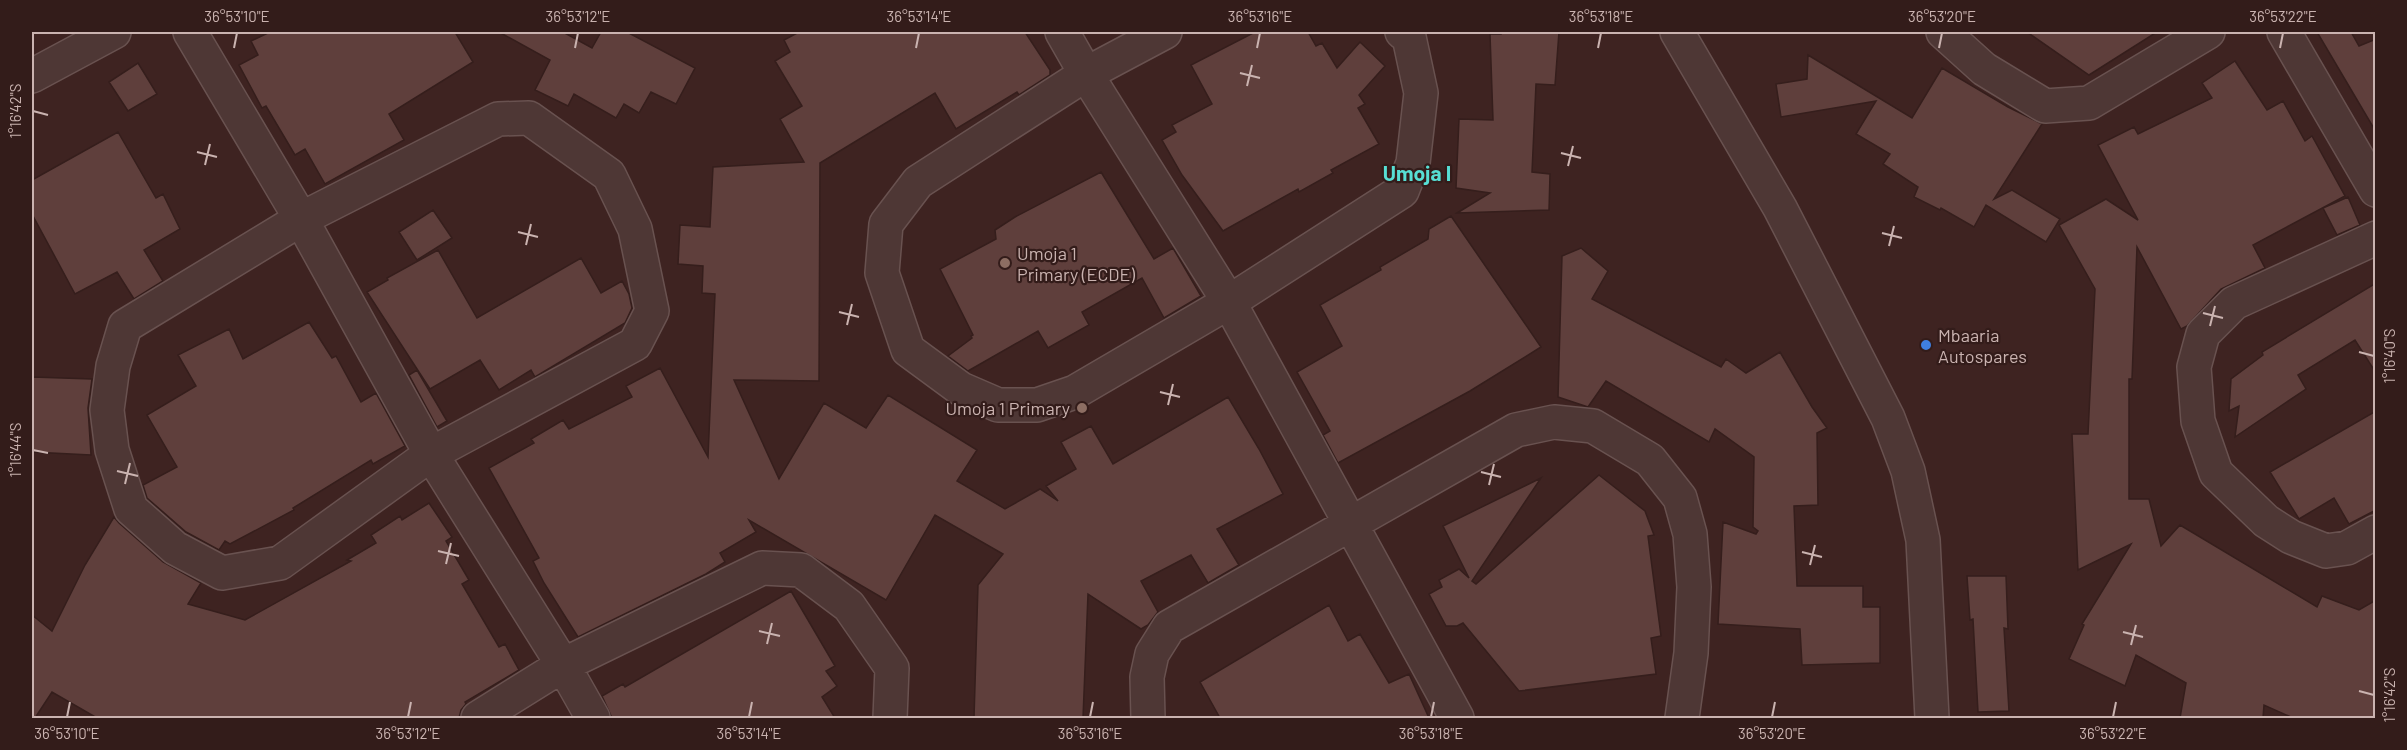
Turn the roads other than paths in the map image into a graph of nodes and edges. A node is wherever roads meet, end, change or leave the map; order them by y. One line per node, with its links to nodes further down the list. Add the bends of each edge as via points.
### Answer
1 (114, 32): 11 (street)
2 (190, 32): 13 (street)
3 (1062, 32): 10 (street)
4 (1165, 32): 10 (street)
5 (1402, 32): 15 (street, via 1409,37 1421,93 1413,163 1401,191)
6 (1677, 32): 26 (street, via 1780,208 1888,418 1904,460 1923,540)
7 (1943, 32): 8 (street, via 1984,69 2045,106 2089,103)
8 (2208, 32)
9 (2284, 32): 12 (street)
10 (1086, 74): 15 (street); 15 (street, via 918,182 886,224 882,273 908,350 961,389 998,405 1037,405 1075,392)
11 (32, 76)
12 (2376, 190)
13 (301, 219): 16 (street); 16 (street, via 125,327 112,366 107,410 112,450 132,509 175,548 222,573 280,563); 16 (street, via 498,119 529,118 609,175 635,229 652,311 635,344)
14 (2376, 238): 18 (street, via 2234,303 2203,334 2194,367 2198,422 2216,473 2266,521 2291,537 2326,551 2347,548)
15 (1229, 302): 17 (street)
16 (431, 453): 19 (street)
17 (1351, 522): 23 (street, via 1169,627 1152,654 1147,677); 24 (street); 25 (street, via 1516,430 1554,422 1593,426 1650,460 1680,498 1690,534 1694,586 1691,653)
18 (2376, 532)
19 (563, 665): 20 (street); 21 (street); 22 (street, via 762,568 801,570 849,606 892,668)
20 (478, 718)
21 (593, 718)
22 (890, 718)
23 (1148, 718)
24 (1457, 718)
25 (1682, 718)
26 (1932, 718)

